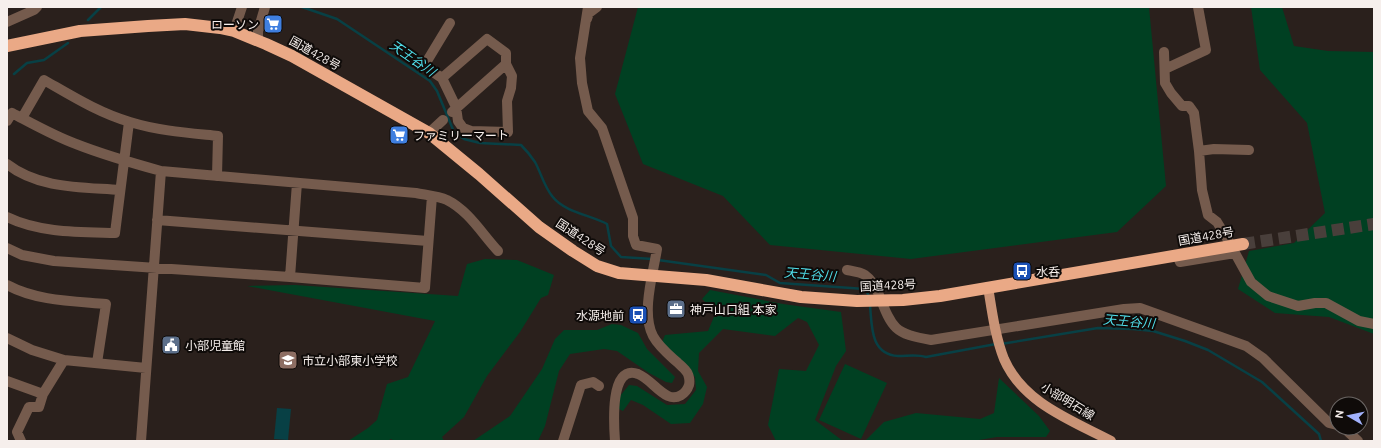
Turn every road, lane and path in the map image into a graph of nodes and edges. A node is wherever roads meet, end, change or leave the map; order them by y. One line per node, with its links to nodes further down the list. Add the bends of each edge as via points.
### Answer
1 (37, 7): 8 (street)
2 (242, 7): 10 (street)
3 (265, 7): 11 (street, via 258,31)
4 (588, 7): 7 (street)
5 (597, 7): 7 (street, via 589,13)
6 (1198, 7): 15 (street, via 1206,50)
7 (587, 19): 43 (street, via 580,58 588,111 602,128 634,218 633,236 636,245 657,249)
8 (7, 22)
9 (450, 23): 16 (street, via 424,66)
10 (234, 32): 11 (highway, 国道428号); 12 (highway, 国道428号, via 185,24 148,26 80,31)
11 (258, 41): 22 (highway, 国道428号, via 292,56)
12 (7, 46)
13 (1164, 52): 15 (street)
14 (506, 64): 16 (street, via 506,53 487,39); 17 (street); 17 (street, via 512,76 507,101 508,132 471,131 463,128)
15 (1165, 69): 24 (street, via 1166,82 1171,93 1182,106 1190,106 1194,113)
16 (442, 78): 17 (street)
17 (454, 110)
18 (22, 118): 20 (street, via 12,113); 21 (street, via 44,80 90,106); 25 (street, via 75,144)
19 (443, 120): 22 (street)
20 (7, 121)
21 (129, 122): 25 (street); 28 (street, via 161,130 218,136)
22 (429, 133): 43 (highway, 国道428号, via 539,227 597,266 619,273)
23 (1249, 150): 24 (street)
24 (1199, 151): 37 (street, via 1202,190 1208,215 1217,222)
25 (124, 161): 27 (street); 30 (street)
26 (7, 164): 30 (street, via 39,181)
27 (161, 171): 28 (street); 33 (street)
28 (217, 176): 29 (street)
29 (297, 183): 31 (street); 34 (street)
30 (120, 190): 32 (street, via 115,233 36,227)
31 (432, 196): 35 (street); 39 (street, via 447,200 460,209)
32 (7, 217)
33 (157, 220): 34 (street); 41 (street)
34 (293, 230): 35 (street); 44 (street)
35 (428, 241): 44 (street, via 425,288)
36 (1243, 244): 37 (highway, 国道428号)
37 (1231, 246): 40 (highway, 国道428号)
38 (7, 248): 41 (street, via 22,255 54,261)
39 (498, 251)
40 (1177, 255): 46 (highway, 国道428号); 47 (street, via 1180,262 1235,253 1251,282 1268,296 1298,306 1326,302 1358,321)
41 (154, 268): 44 (street); 51 (street)
42 (847, 270): 55 (street, via 864,275 875,284 888,320 899,331 912,337 930,340 1140,308 1246,346 1263,358)
43 (653, 272): 46 (highway, 国道428号, via 801,297 840,300 903,300); 59 (street, via 648,302 648,326 659,346 686,370 690,383 685,393 676,398 667,396 637,373 627,374 616,391)
44 (290, 277)
45 (7, 285): 50 (street, via 47,299 106,304)
46 (988, 287): 60 (main road, 小部明石線, via 998,339 1005,359 1024,389 1047,407)
47 (1374, 324)
48 (7, 338): 49 (street, via 32,350)
49 (64, 360): 50 (street); 54 (street)
50 (97, 363): 51 (street)
51 (146, 368): 57 (street)
52 (7, 381): 54 (street)
53 (599, 386): 58 (street, via 593,382 581,385)
54 (44, 394): 56 (street, via 39,407 29,407 17,432)
55 (1329, 423)
56 (21, 441)
57 (141, 441)
58 (563, 441)
59 (615, 441)
60 (1111, 441)

